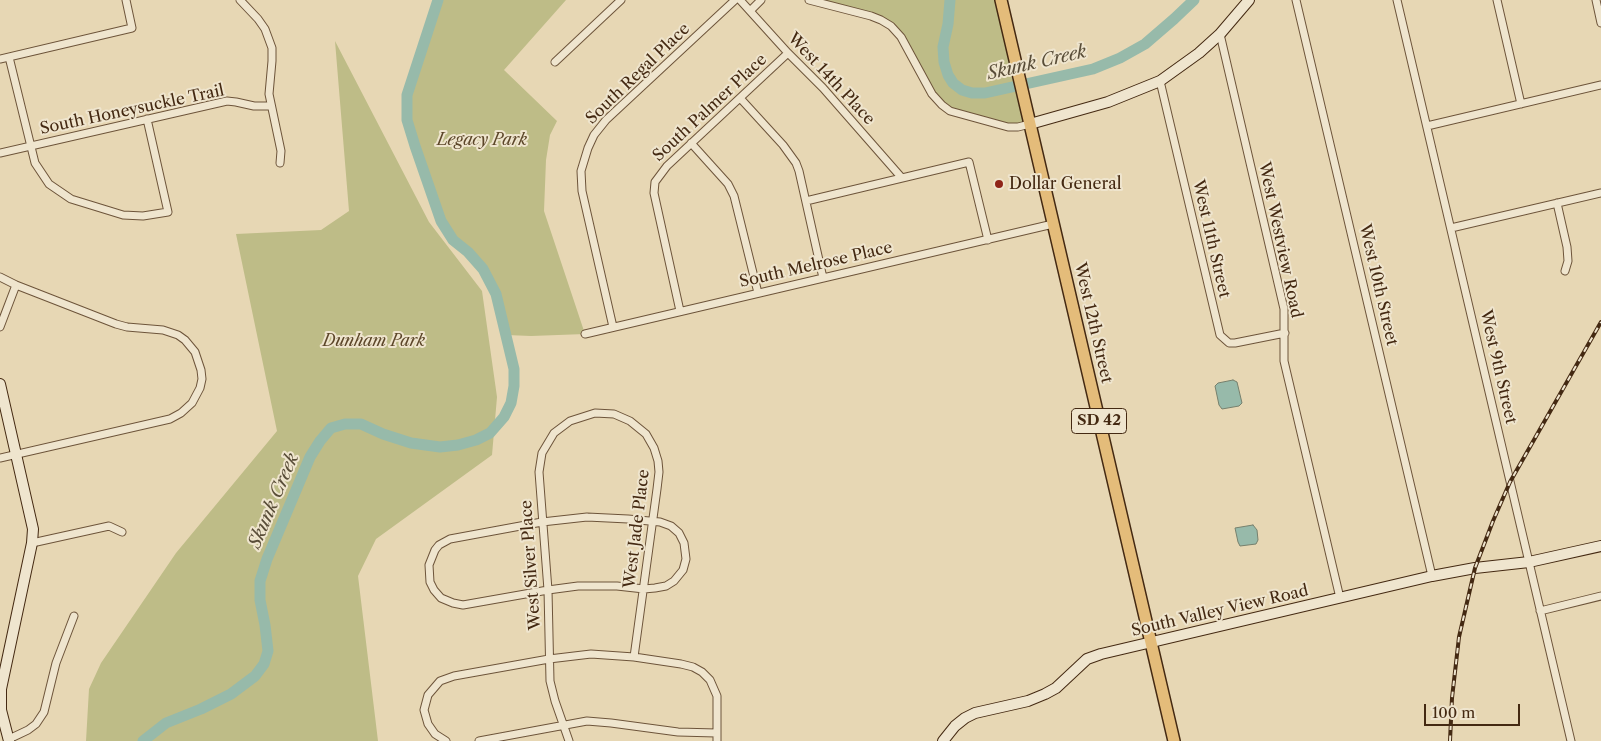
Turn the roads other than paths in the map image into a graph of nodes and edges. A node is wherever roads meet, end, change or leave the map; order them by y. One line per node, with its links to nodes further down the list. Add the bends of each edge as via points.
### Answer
1 (126, 0): 18 (street, via 132,28)
2 (240, 0): 25 (street, via 258,18 269,40 272,61)
3 (621, 0): 20 (street)
4 (735, 0): 47 (street, South Regal Place, via 606,120 588,148 581,171 582,191)
5 (740, 0): 14 (street, West 14th Place)
6 (761, 0): 14 (street)
7 (809, 0): 27 (street, via 871,16 891,26 901,37 932,94 950,111 1008,127)
8 (1001, 0): 27 (main road, West 12th Street / SD 42)
9 (1249, 0): 16 (street)
10 (1296, 0): 60 (street, West 10th Street)
11 (1397, 0): 28 (street, West 9th Street)
12 (1497, 0): 24 (street)
13 (1596, 0): 15 (street)
14 (750, 11): 17 (street, West 14th Place)
15 (1601, 24)
16 (1220, 34): 21 (street); 48 (street, West Westview Road, via 1284,309)
17 (788, 53): 23 (street, South Palmer Place); 33 (street, West 14th Place)
18 (9, 57): 19 (street); 30 (street)
19 (0, 59)
20 (555, 62)
21 (1160, 81): 27 (street, via 1108,102); 48 (street, West 11th Street, via 1220,335 1229,343 1235,343)
22 (1601, 85): 24 (street)
23 (740, 98): 29 (street, South Palmer Place); 35 (street, via 793,158)
24 (1521, 104): 28 (street)
25 (270, 106): 26 (street, South Honeysuckle Trail, via 227,102); 32 (street, via 281,151)
26 (147, 119): 30 (street, South Honeysuckle Trail); 30 (street, via 168,212 123,215 72,199 42,176)
27 (1030, 124): 37 (main road, West 12th Street / SD 42)
28 (1426, 126): 38 (street, West 9th Street)
29 (691, 144): 44 (street, via 728,184 734,196); 45 (street, South Palmer Place, via 667,166 653,186)
30 (30, 146): 31 (street, South Honeysuckle Trail)
31 (0, 153)
32 (280, 164)
33 (901, 177): 35 (street); 39 (street, via 969,162)
34 (1601, 193): 36 (street)
35 (806, 201): 42 (street)
36 (1557, 203): 38 (street); 40 (street, via 1567,247)
37 (1053, 224): 39 (street, South Melrose Place); 67 (main road, West 12th Street / SD 42)
38 (1451, 228): 59 (street, West 9th Street)
39 (988, 240): 42 (street, South Melrose Place)
40 (1565, 271)
41 (0, 276): 43 (street)
42 (823, 278): 44 (street, South Melrose Place)
43 (16, 285): 46 (street); 52 (street, via 116,324 163,330 178,336 195,352 202,379 192,403 170,419)
44 (758, 293): 45 (street, South Melrose Place)
45 (680, 311): 47 (street, South Melrose Place)
46 (0, 327)
47 (613, 327): 49 (street, South Melrose Place)
48 (1285, 333): 64 (street, West Westview Road, via 1284,361)
49 (585, 334)
50 (0, 384): 52 (street)
51 (595, 413): 54 (street, West Silver Place, via 566,424 554,433 542,452 539,472); 55 (street, West Jade Place, via 626,418 651,442 659,467)
52 (16, 455): 53 (street); 57 (street, via 31,521)
53 (0, 458)
54 (542, 522): 55 (street, via 600,517); 62 (street, West Silver Place); 62 (street, via 450,538 434,550 429,576 441,598 458,604)
55 (653, 522): 61 (street, West Jade Place); 61 (street, via 666,523 676,530 684,543 686,559 674,581 666,586)
56 (122, 532): 57 (street, via 109,526)
57 (32, 543): 72 (street, via 1,688 1,710)
58 (1601, 546): 59 (street, South Valley View Road)
59 (1529, 562): 60 (street, South Valley View Road); 65 (street, West 9th Street)
60 (1432, 576): 64 (street, South Valley View Road)
61 (644, 589): 62 (street, via 597,586); 68 (street, West Jade Place)
62 (548, 590): 69 (street, West Silver Place)
63 (1601, 596): 65 (street)
64 (1340, 598): 67 (street, South Valley View Road)
65 (1540, 611): 79 (street, West 9th Street)
66 (74, 616): 72 (street, via 56,663 44,712 36,724)
67 (1151, 643): 77 (street, South Valley View Road, via 1087,660 1046,694 981,711 955,726); 78 (main road, West 12th Street / SD 42)
68 (634, 657): 69 (street, via 592,654); 71 (street, via 681,664 707,676 716,690)
69 (549, 659): 70 (street, West Silver Place, via 552,691); 73 (street, via 448,677 435,685 428,695 425,714 435,734)
70 (563, 725): 71 (street, via 587,721 678,732); 74 (street); 75 (street, West Silver Place)
71 (716, 733): 76 (street)
72 (9, 740)
73 (446, 741)
74 (479, 741)
75 (569, 741)
76 (717, 741)
77 (943, 741)
78 (1174, 741)
79 (1571, 741)

